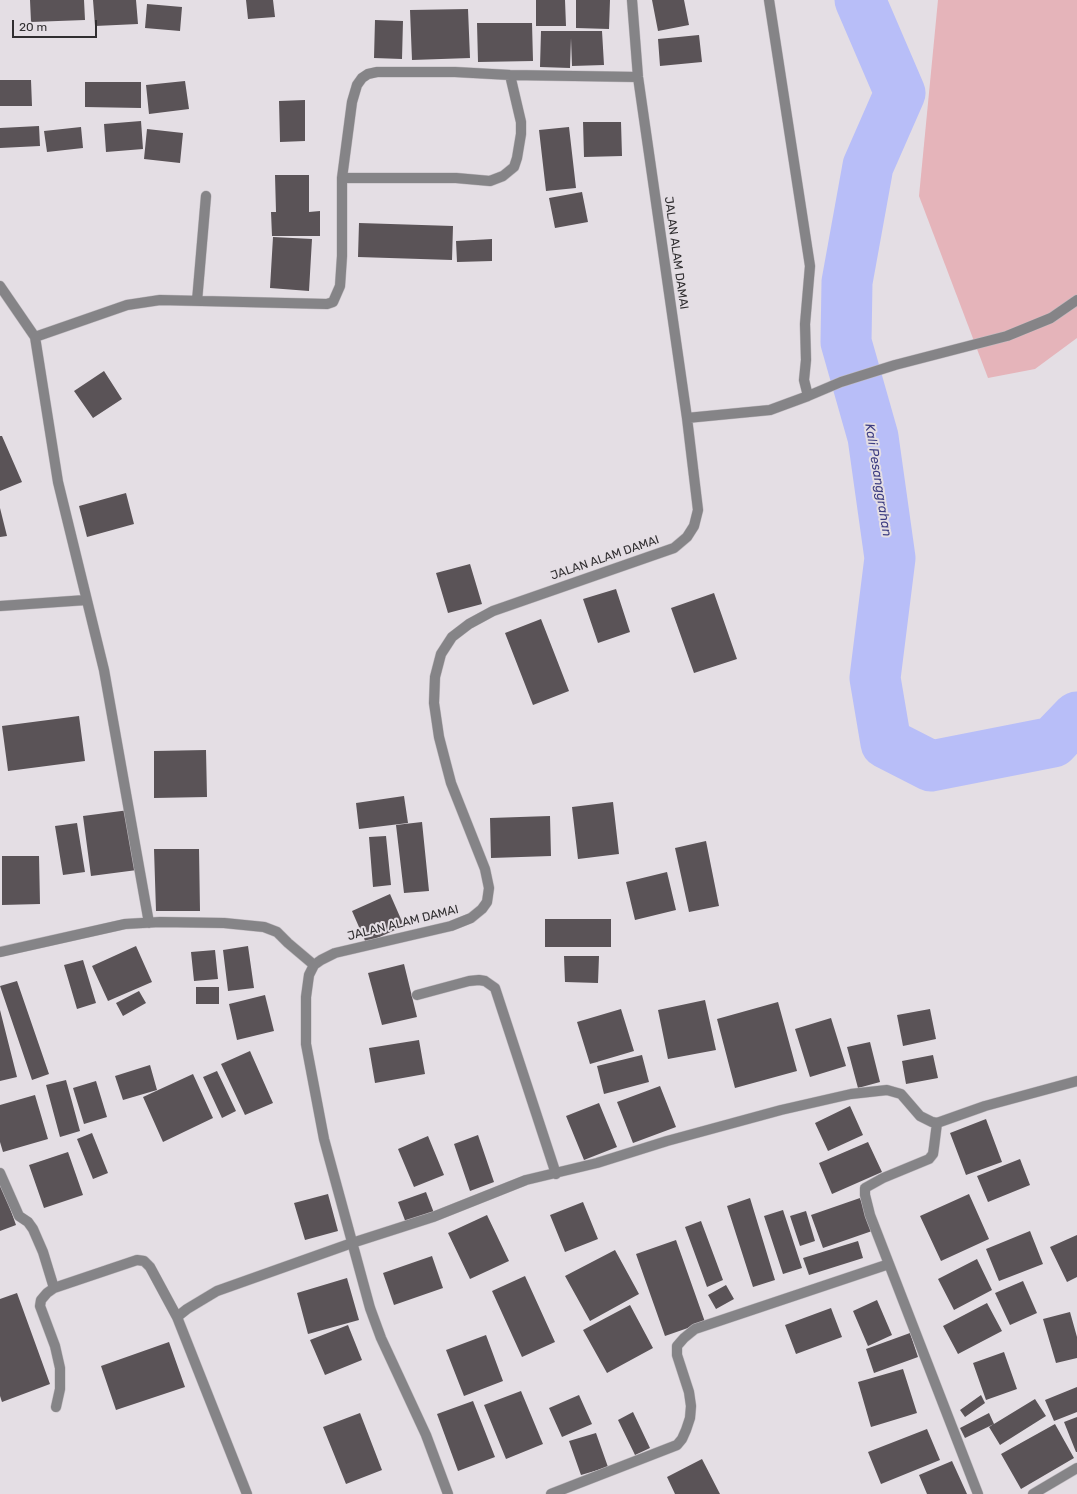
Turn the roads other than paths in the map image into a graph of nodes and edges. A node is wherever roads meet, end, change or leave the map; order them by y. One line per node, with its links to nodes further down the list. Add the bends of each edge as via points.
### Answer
1 (632, 0): 4 (street, JALAN ALAM DAMAI)
2 (769, 0): 11 (street, via 810,266 804,380)
3 (510, 75): 4 (street); 5 (street, via 377,72 365,76 357,85 352,102); 5 (street, via 521,134 514,167 503,176 490,181 456,178)
4 (638, 77): 12 (street, JALAN ALAM DAMAI)
5 (342, 178): 9 (street, via 340,286 333,302 327,304)
6 (206, 196): 9 (street)
7 (0, 286): 10 (street)
8 (1077, 300): 11 (street, via 1051,318 1007,336 841,382)
9 (197, 301): 10 (street, via 160,300 127,305)
10 (35, 337): 13 (street, via 58,482)
11 (808, 396): 12 (street, via 770,410)
12 (687, 418): 17 (street, JALAN ALAM DAMAI, via 698,510 694,526 687,537 674,548 493,611 468,624 452,637 441,654 435,677 434,703 439,737 451,783 485,869 489,888 487,902 482,910 471,918 451,926 335,953)
13 (86, 600): 14 (street); 15 (street, via 104,670)
14 (0, 606)
15 (149, 923): 16 (street, via 125,924); 17 (street, via 224,923 264,927 277,932 288,943)
16 (0, 952)
17 (317, 962): 23 (street, via 309,975 306,997 306,1044 324,1139)
18 (417, 995): 22 (street, via 479,980 495,988)
19 (1077, 1081): 20 (street)
20 (936, 1122): 22 (street, via 920,1116 901,1094 895,1091 851,1094 666,1141); 24 (street, via 933,1154 930,1159 865,1188 870,1216)
21 (0, 1173): 25 (street, via 19,1216 28,1222 33,1230)
22 (556, 1174): 23 (street, via 526,1180 433,1217)
23 (352, 1243): 26 (street, via 217,1291); 30 (street, via 381,1338 426,1435)
24 (889, 1264): 31 (street, via 695,1329 677,1346 677,1355 691,1406 686,1430 677,1445); 32 (street)
25 (54, 1288): 26 (street, via 137,1260 144,1261 150,1267); 27 (street, via 41,1300 40,1306 60,1368 60,1389)
26 (177, 1317): 29 (street)
27 (56, 1407)
28 (1077, 1468): 33 (street)
29 (247, 1494)
30 (448, 1494)
31 (550, 1494)
32 (978, 1494)
33 (1033, 1494)

